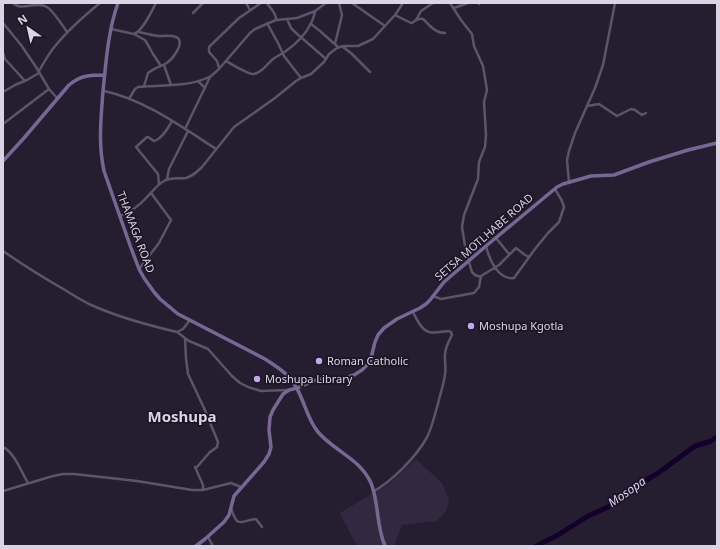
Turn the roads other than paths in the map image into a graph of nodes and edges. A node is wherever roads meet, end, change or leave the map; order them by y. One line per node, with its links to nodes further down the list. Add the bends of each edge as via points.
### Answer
1 (13, 3): 18 (street, via 16,6)
2 (28, 3): 18 (street)
3 (100, 3): 32 (street)
4 (118, 3): 31 (main road, THAMAGA ROAD)
5 (156, 3): 33 (street)
6 (203, 3): 22 (street)
7 (246, 3): 20 (street)
8 (260, 3): 20 (street)
9 (267, 3): 25 (street)
10 (326, 3): 21 (street)
11 (339, 3): 37 (street, via 342,15)
12 (352, 3): 30 (street)
13 (403, 3): 23 (street)
14 (450, 3): 19 (street)
15 (468, 3): 19 (street)
16 (615, 3): 61 (street, via 603,65)
17 (431, 4): 26 (street, via 421,11)
18 (24, 6): 32 (street, via 47,7)
19 (453, 8): 80 (street, via 472,34 474,46 483,66 486,90 485,147 478,162 478,179 462,222)
20 (250, 10): 45 (street, via 209,47 209,52 217,61)
21 (315, 11): 24 (street); 29 (street)
22 (194, 13)
23 (396, 15): 26 (street, via 411,23); 30 (street)
24 (286, 19): 25 (street); 36 (street)
25 (276, 20): 28 (street)
26 (416, 20): 34 (street, via 422,18 431,27)
27 (3, 23): 46 (street)
28 (267, 23): 41 (street); 43 (street, via 250,32)
29 (311, 24): 36 (street); 37 (street)
30 (385, 26): 38 (street, via 370,42 358,46)
31 (111, 29): 35 (street); 48 (main road, THAMAGA ROAD)
32 (67, 32): 46 (street)
33 (138, 32): 35 (street); 44 (street, via 175,37 179,40 179,48)
34 (445, 33)
35 (134, 34): 44 (street, via 144,40)
36 (300, 38): 41 (street); 42 (street)
37 (335, 44): 39 (street)
38 (343, 46): 39 (street); 47 (street)
39 (338, 47): 42 (street)
40 (3, 53): 51 (street, via 5,59)
41 (283, 54): 43 (street, via 253,74); 50 (street)
42 (326, 59): 50 (street, via 311,74)
43 (226, 61): 45 (street)
44 (163, 65): 53 (street); 54 (street, via 148,73)
45 (219, 69): 49 (street)
46 (39, 72): 51 (street); 56 (street)
47 (370, 72)
48 (105, 75): 57 (main road, THAMAGA ROAD); 59 (main road, via 78,78)
49 (210, 77): 52 (street); 55 (street)
50 (301, 78): 67 (street, via 234,127)
51 (25, 81): 58 (street)
52 (198, 81): 53 (street); 55 (street)
53 (171, 85): 54 (street)
54 (144, 86): 60 (street, via 136,88)
55 (205, 88): 65 (street)
56 (49, 89): 59 (street); 64 (street)
57 (104, 91): 60 (street); 74 (main road, THAMAGA ROAD, via 100,128 101,158)
58 (3, 92)
59 (57, 98): 68 (main road)
60 (129, 99): 63 (street)
61 (587, 106): 62 (street, via 599,104 617,116 631,108 642,115); 70 (street, via 569,150)
62 (646, 113)
63 (172, 121): 65 (street); 71 (street, via 157,141 147,137 136,147 158,174)
64 (3, 124)
65 (187, 130): 67 (street); 69 (street)
66 (717, 143): 70 (main road, SETSA MOTLHABE ROAD, via 648,162 614,175 591,176)
67 (216, 149): 69 (street, via 192,176)
68 (3, 161)
69 (167, 179): 71 (street)
70 (569, 182): 72 (main road, SETSA MOTLHABE ROAD)
71 (159, 185): 73 (street)
72 (555, 189): 75 (main road, SETSA MOTLHABE ROAD); 79 (street, via 564,207 559,222)
73 (151, 193): 74 (street, via 133,210); 82 (street, via 171,220 159,243)
74 (120, 216): 82 (main road, THAMAGA ROAD)
75 (495, 238): 76 (main road, SETSA MOTLHABE ROAD); 78 (street)
76 (486, 246): 80 (main road, SETSA MOTLHABE ROAD); 81 (street, via 491,262)
77 (3, 251): 87 (street, via 34,272 103,310)
78 (509, 254): 79 (street, via 517,248); 81 (street)
79 (529, 257): 81 (street, via 512,278 503,275)
80 (468, 261): 83 (street, via 474,274); 84 (main road, SETSA MOTLHABE ROAD, via 444,282)
81 (496, 267): 83 (street, via 483,274)
82 (139, 269): 86 (main road, THAMAGA ROAD, via 160,299)
83 (481, 278): 84 (street, via 479,287 471,294 442,299)
84 (433, 296): 85 (main road, SETSA MOTLHABE ROAD)
85 (413, 312): 89 (main road, SETSA MOTLHABE ROAD, via 384,328 375,342 370,362 362,370 347,378 316,380); 96 (street, via 426,331 451,332 445,354 445,376 435,415 424,443 400,471)
86 (190, 320): 87 (street); 89 (main road, THAMAGA ROAD, via 277,366)
87 (177, 332): 88 (street)
88 (185, 338): 90 (street, via 208,349 236,380 248,387 261,391); 94 (street, via 188,374 218,442 217,447 195,467)
89 (297, 388): 90 (main road, SETSA MOTLHABE ROAD); 96 (main road, THAMAGA ROAD, via 317,431 362,469)
90 (289, 390): 93 (main road, via 278,402 270,417 269,454)
91 (3, 447): 92 (street, via 19,466)
92 (28, 483): 94 (street, via 58,475 74,474); 95 (street)
93 (242, 487): 94 (street, via 231,483); 97 (main road, via 234,496)
94 (203, 490)
95 (3, 491)
96 (374, 491): 102 (main road, THAMAGA ROAD, via 380,533)
97 (231, 508): 98 (street, via 237,522 256,519); 99 (main road, via 224,522)
98 (262, 527)
99 (208, 537): 100 (main road); 101 (street)
100 (196, 546)
101 (214, 546)
102 (385, 546)

